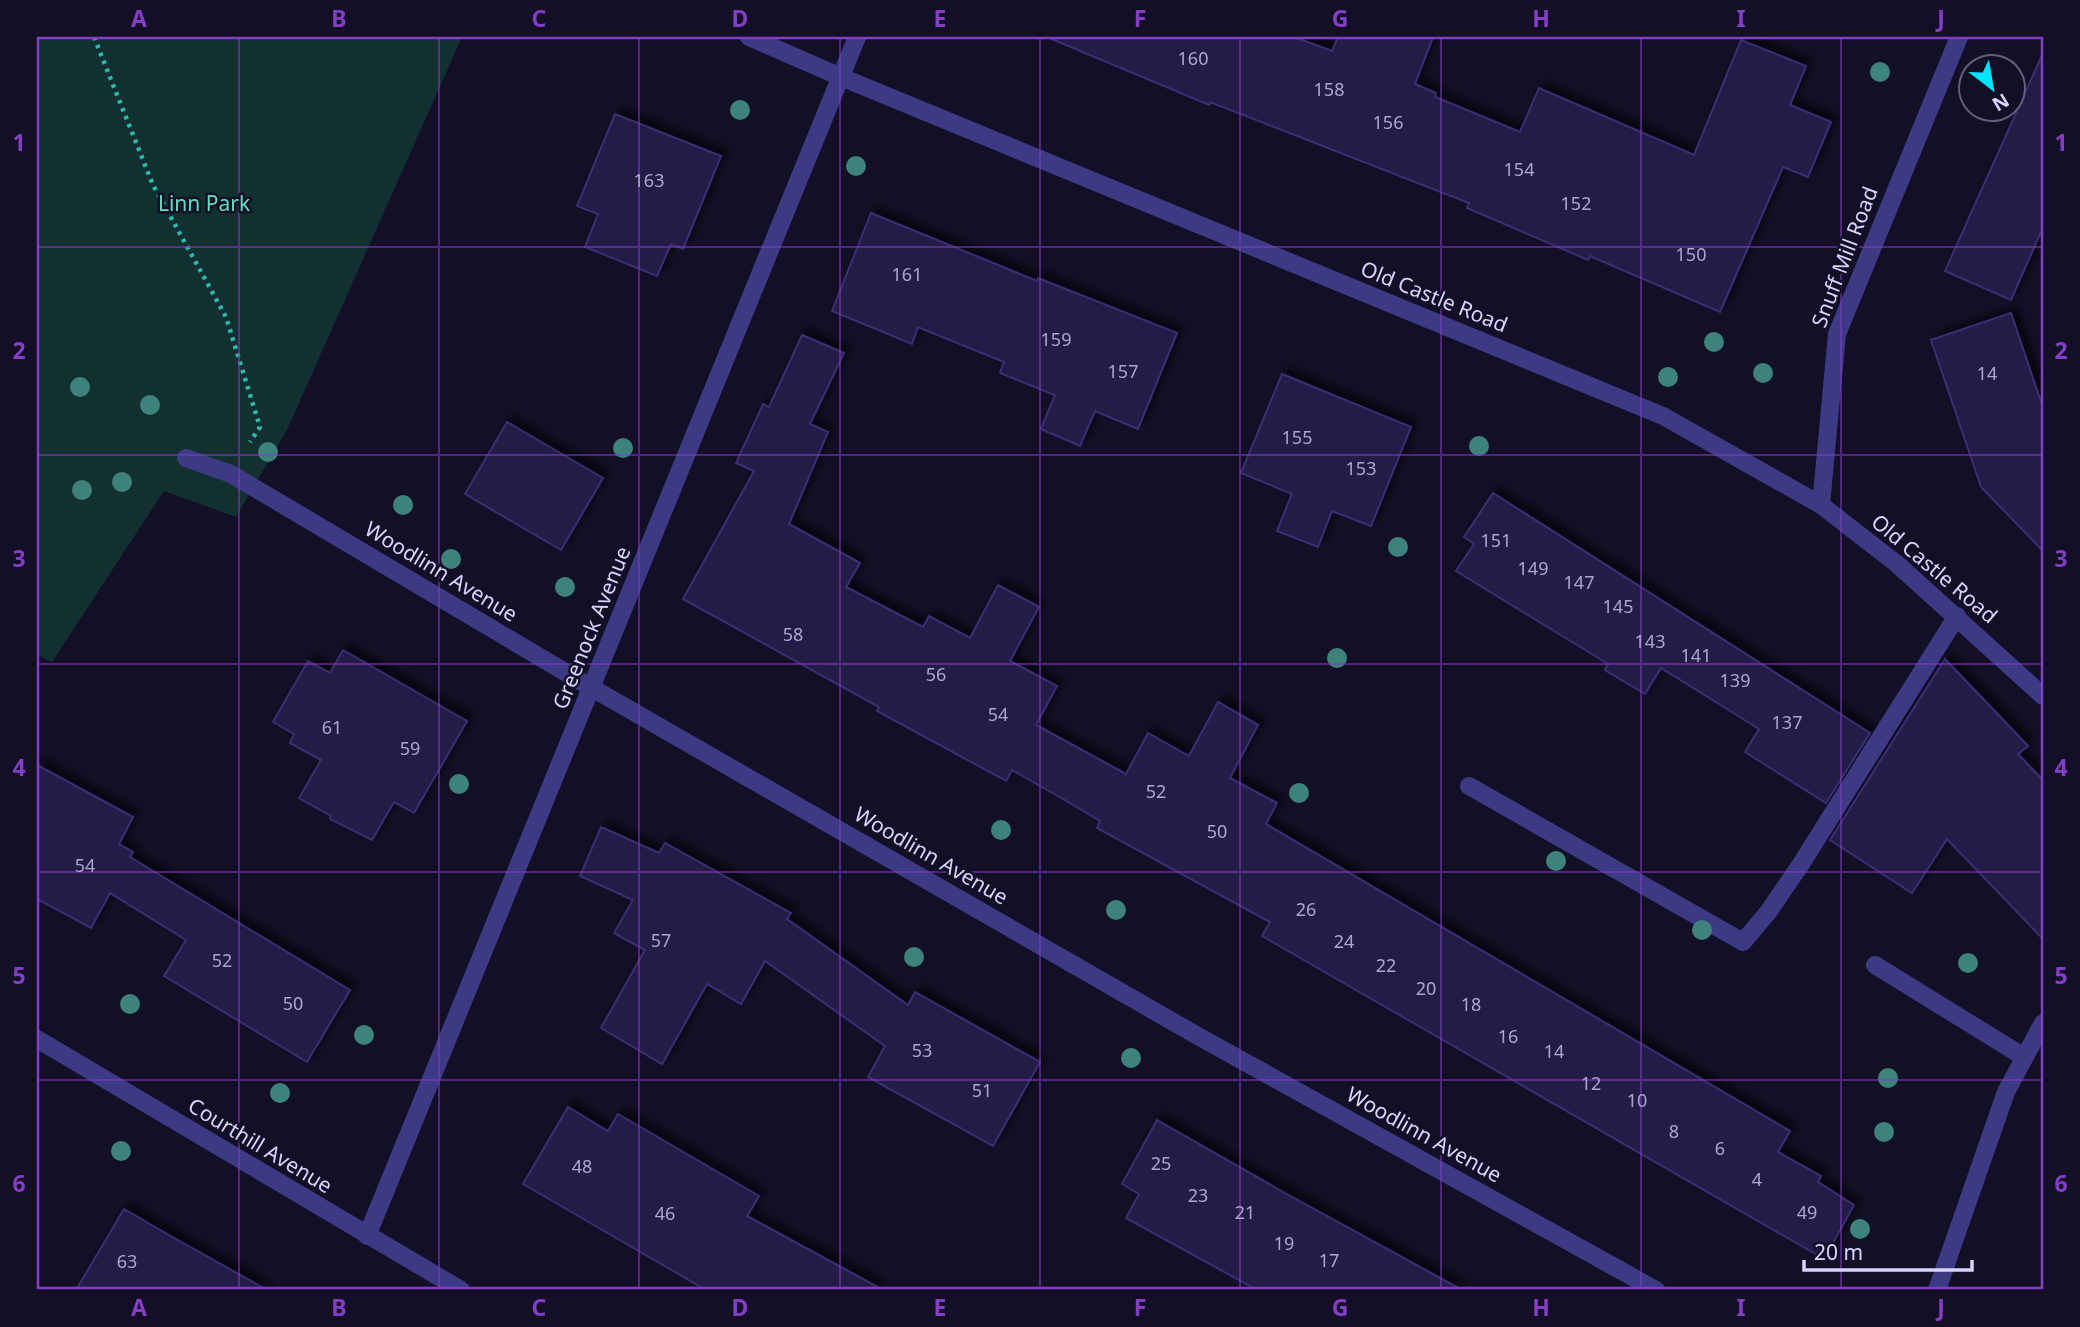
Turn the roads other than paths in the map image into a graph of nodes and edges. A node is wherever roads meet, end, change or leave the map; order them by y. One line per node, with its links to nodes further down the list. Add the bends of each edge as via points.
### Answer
1 (749, 37): 4 (street, Old Castle Road)
2 (857, 37): 4 (street, Greenock Avenue)
3 (1959, 37): 6 (street, Snuff Mill Road, via 1838,334)
4 (841, 77): 6 (street, Old Castle Road, via 1663,416); 8 (street, Greenock Avenue)
5 (186, 458): 8 (street, Woodlinn Avenue, via 231,474)
6 (1821, 505): 7 (street, Old Castle Road)
7 (1957, 617): 9 (street, Old Castle Road); 10 (street, via 1801,864 1744,942)
8 (592, 688): 15 (street, Greenock Avenue); 17 (street, Woodlinn Avenue, via 1196,1035)
9 (2043, 696)
10 (1469, 786)
11 (1875, 965): 14 (street)
12 (2043, 1023): 14 (street)
13 (37, 1039): 15 (street, Courthill Avenue)
14 (2024, 1057): 18 (street, via 1999,1109)
15 (367, 1236): 16 (street, Courthill Avenue)
16 (461, 1290)
17 (1657, 1290)
18 (1937, 1290)

